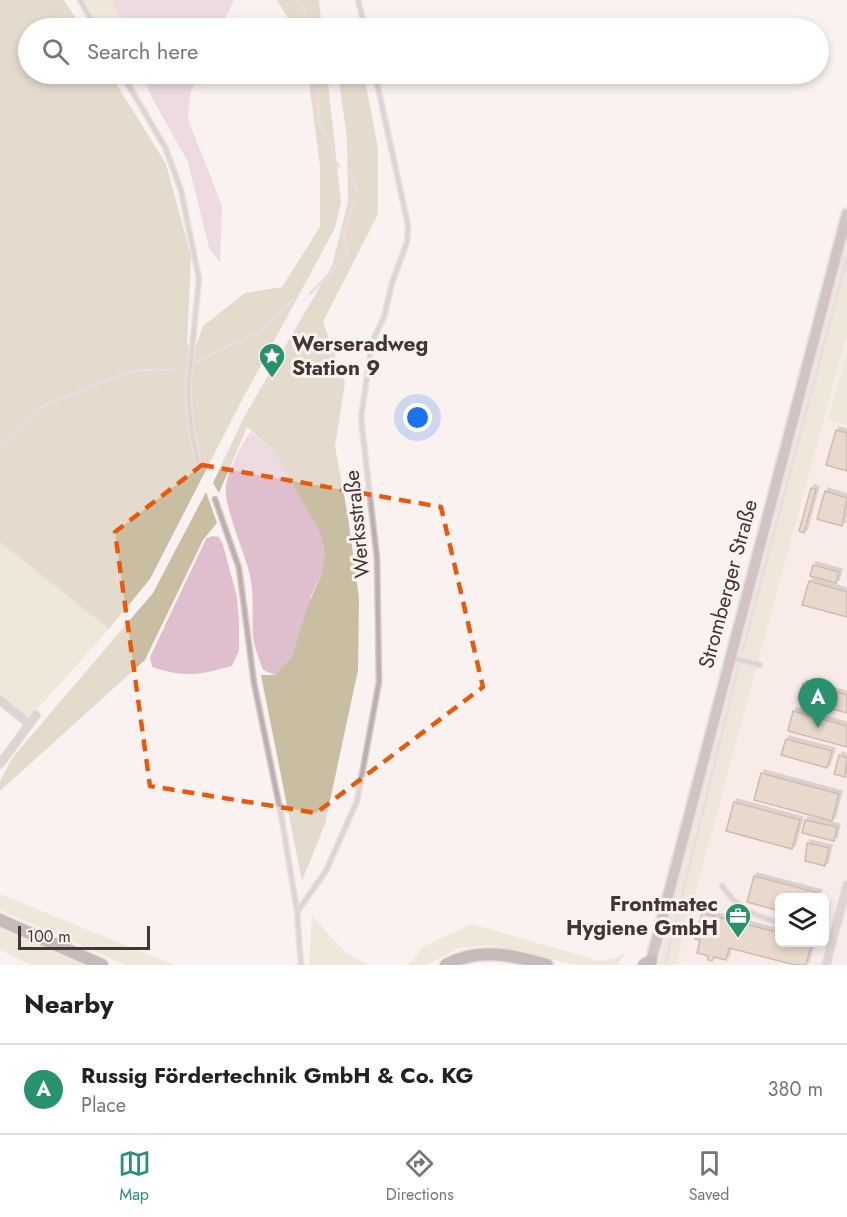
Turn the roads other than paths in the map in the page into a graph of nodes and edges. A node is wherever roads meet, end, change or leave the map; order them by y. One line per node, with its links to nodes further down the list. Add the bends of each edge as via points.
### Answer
1 (80, 0): 3 (lane)
2 (358, 0): 4 (lane)
3 (90, 18)
4 (362, 18)
5 (128, 84): 8 (lane, via 165,147 181,190 199,279 188,389)
6 (377, 84): 18 (lane, Werksstraße, via 408,225 407,242 372,342 361,418 378,558 379,682 357,801 326,871)
7 (847, 214): 10 (main road, Stromberger Straße)
8 (199, 468)
9 (215, 499): 18 (lane, via 238,568 254,682)
10 (729, 657): 11 (lane); 24 (main road, Stromberger Straße)
11 (760, 665)
12 (0, 700): 14 (street)
13 (36, 716): 14 (street)
14 (29, 724): 15 (street)
15 (0, 764)
16 (847, 885): 19 (street)
17 (722, 886): 21 (lane, via 733,902 749,914)
18 (297, 912): 26 (lane)
19 (844, 913): 23 (street)
20 (0, 920): 25 (main road)
21 (775, 921)
22 (829, 936): 23 (lane)
23 (833, 938): 29 (street)
24 (649, 964)
25 (102, 965)
26 (302, 965)
27 (446, 965): 28 (main road, via 466,956 487,953)
28 (547, 965)
29 (826, 965)

